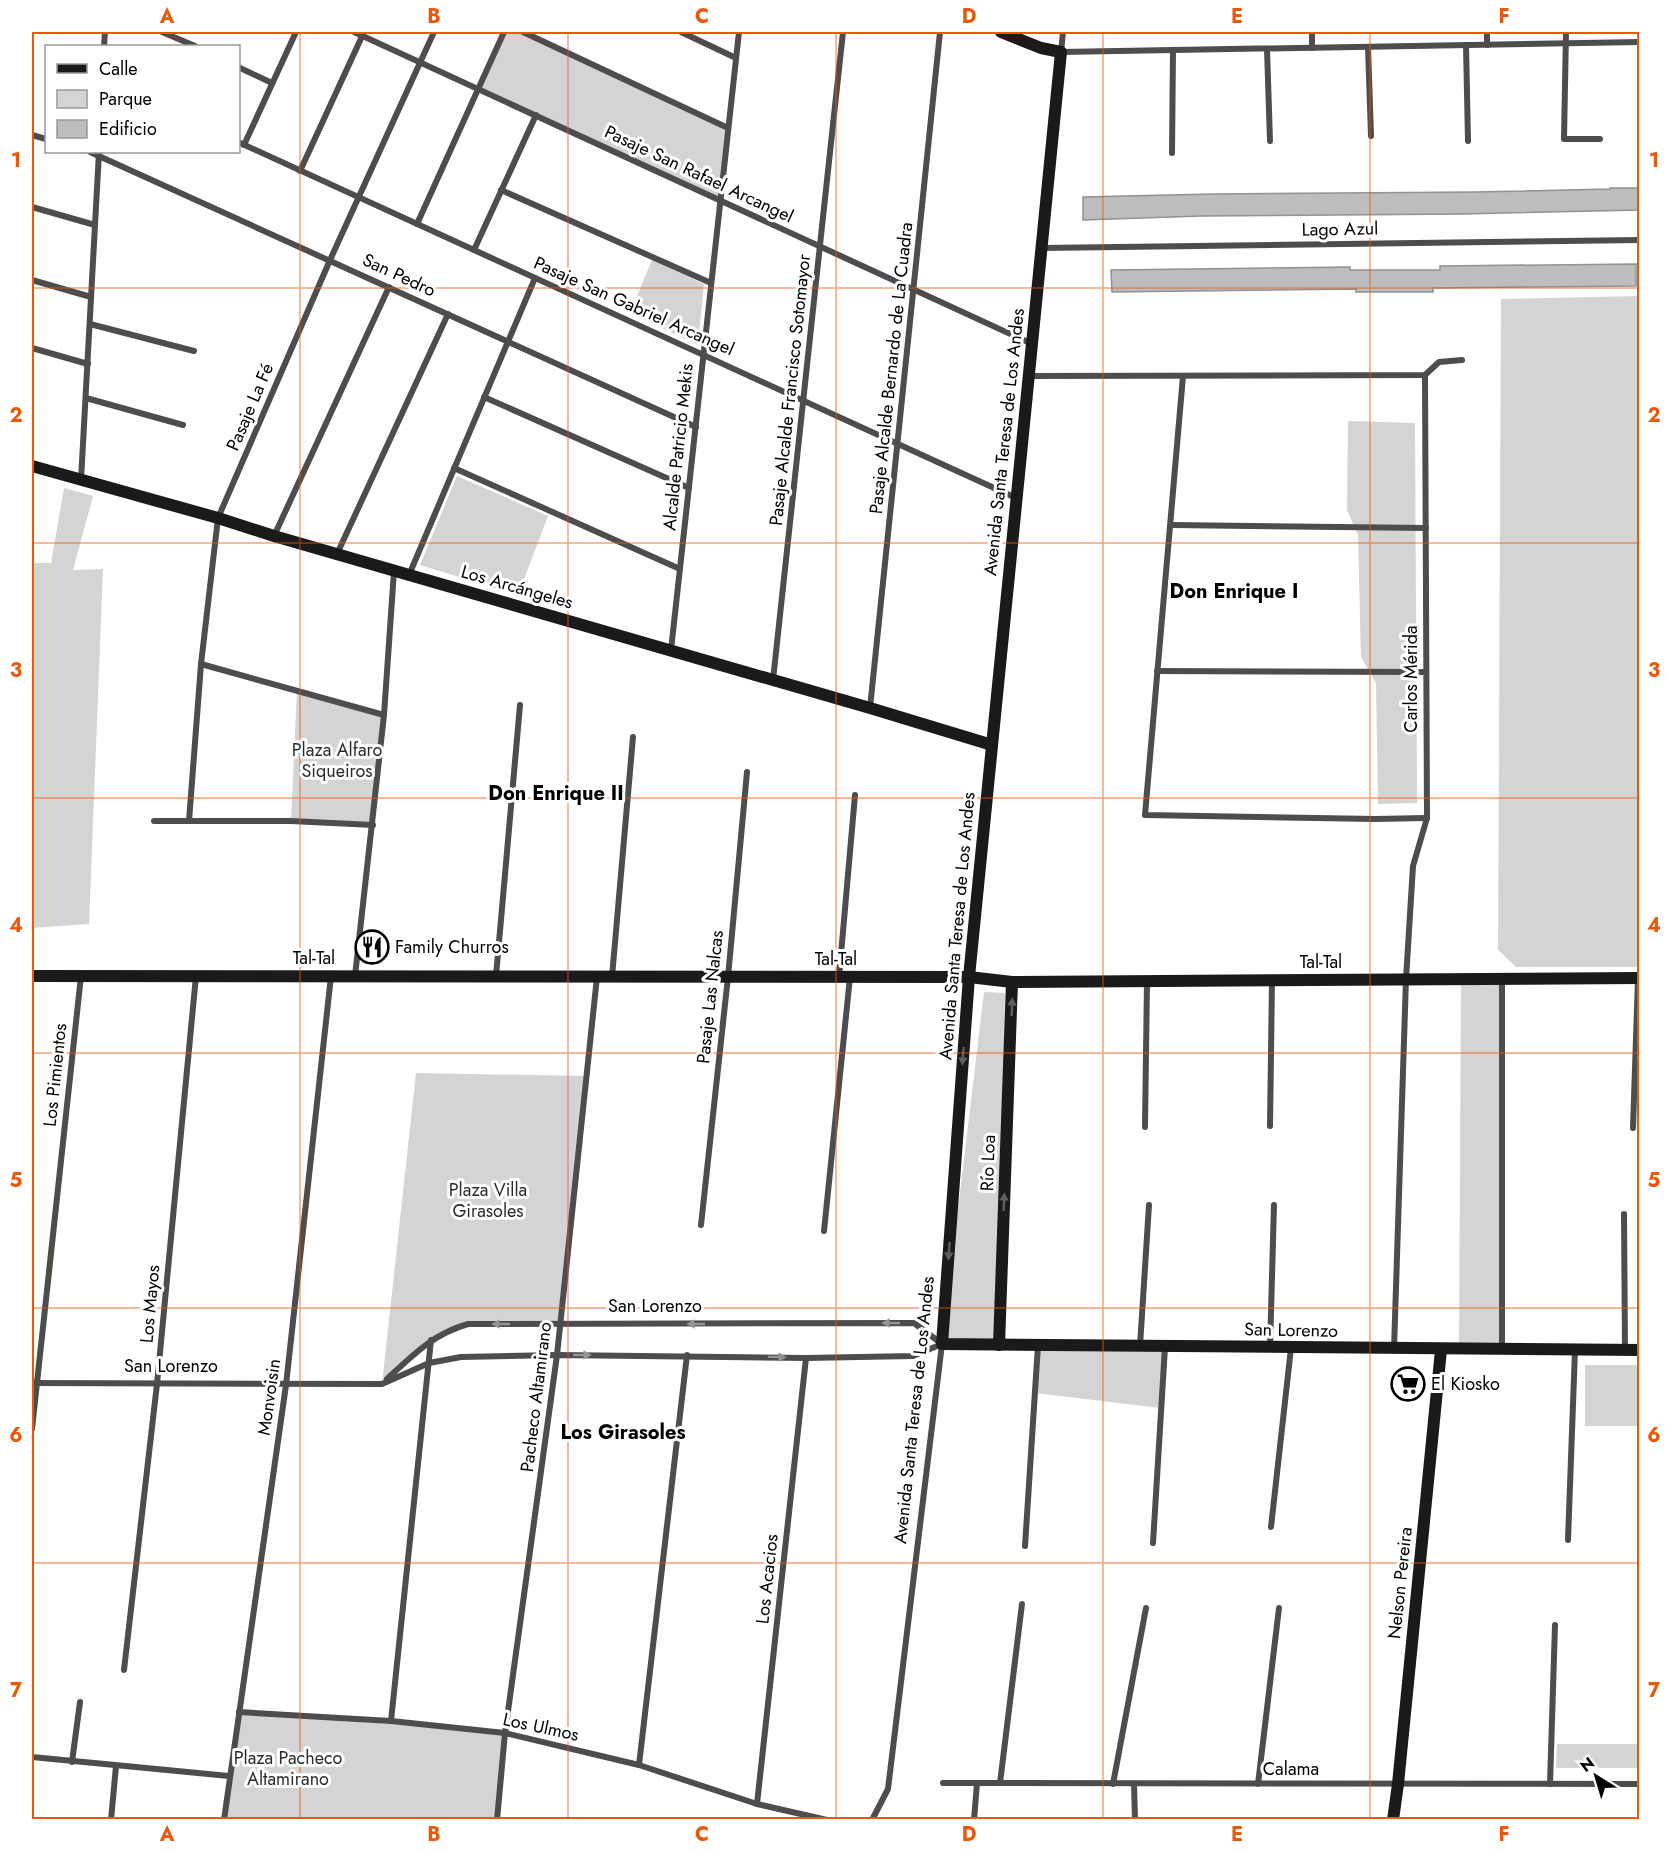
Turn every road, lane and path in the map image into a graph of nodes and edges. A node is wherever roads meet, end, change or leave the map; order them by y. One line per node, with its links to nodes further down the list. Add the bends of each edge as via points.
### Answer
1 (162, 32): 19 (street)
2 (296, 32): 30 (street)
3 (354, 32): 16 (street, Pasaje San Rafael Arcangel)
4 (434, 32): 28 (street, Pasaje La Fé)
5 (504, 32): 31 (street)
6 (523, 32): 33 (street)
7 (681, 32): 27 (street)
8 (739, 32): 27 (street, Alcalde Patricio Mekis)
9 (843, 32): 49 (street, Pasaje Alcalde Francisco Sotomayor)
10 (940, 32): 57 (street, Pasaje Alcalde Bernardo de La Cuadra)
11 (1001, 32): 26 (street)
12 (1063, 32): 26 (street, Avenida Santa Teresa de Los Andes)
13 (1312, 32): 23 (street)
14 (1487, 32): 21 (street)
15 (1566, 32): 18 (street)
16 (363, 33): 28 (street, Pasaje San Rafael Arcangel); 41 (street)
17 (1640, 42): 18 (street)
18 (1566, 44): 21 (street); 35 (street, via 1564,140)
19 (193, 45)
20 (1466, 45): 21 (street); 22 (street); 37 (street)
21 (1487, 45)
22 (1368, 47): 23 (street); 34 (street)
23 (1312, 48): 24 (street)
24 (1266, 49): 25 (street); 36 (street)
25 (1173, 50): 26 (street); 40 (street)
26 (1061, 52): 50 (street, Avenida Santa Teresa de Los Andes)
27 (736, 57): 33 (street, Alcalde Patricio Mekis)
28 (421, 62): 31 (street, Pasaje San Rafael Arcangel); 43 (street, Pasaje La Fé)
29 (240, 68): 30 (street)
30 (273, 82): 38 (street)
31 (478, 88): 32 (street, Pasaje San Rafael Arcangel); 46 (street)
32 (536, 116): 42 (street); 44 (street, Pasaje San Rafael Arcangel)
33 (728, 128): 44 (street, Alcalde Patricio Mekis)
34 (1371, 136)
35 (1600, 139)
36 (1270, 141)
37 (1468, 141)
38 (241, 144): 41 (street, Pasaje San Gabriel Arcangel)
39 (98, 153): 47 (street); 52 (street, San Pedro)
40 (1172, 153)
41 (300, 171): 43 (street, Pasaje San Gabriel Arcangel)
42 (501, 190): 51 (street); 55 (street)
43 (359, 197): 46 (street, Pasaje San Gabriel Arcangel); 52 (street, Pasaje La Fé)
44 (722, 201): 49 (street, Pasaje San Rafael Arcangel); 55 (street, Alcalde Patricio Mekis)
45 (32, 207): 47 (street)
46 (417, 224): 51 (street, Pasaje San Gabriel Arcangel)
47 (95, 225): 58 (street)
48 (1640, 240): 50 (street, Lago Azul)
49 (820, 246): 57 (street, Pasaje San Rafael Arcangel); 73 (street, Pasaje Alcalde Francisco Sotomayor)
50 (1042, 248): 62 (street, Avenida Santa Teresa de Los Andes)
51 (474, 250): 53 (street, Pasaje San Gabriel Arcangel)
52 (330, 260): 56 (street, San Pedro); 82 (street, Pasaje La Fé)
53 (535, 278): 61 (street); 65 (street, Pasaje San Gabriel Arcangel)
54 (32, 280): 58 (street)
55 (711, 283): 65 (street, Alcalde Patricio Mekis)
56 (389, 287): 59 (street, San Pedro); 85 (street)
57 (915, 290): 62 (street, Pasaje San Rafael Arcangel); 76 (street, Pasaje Alcalde Bernardo de La Cuadra)
58 (91, 297): 60 (street)
59 (448, 314): 61 (street, San Pedro); 86 (street)
60 (90, 324): 64 (street); 67 (street)
61 (508, 341): 72 (street); 75 (street, San Pedro)
62 (1032, 344): 69 (street, Avenida Santa Teresa de Los Andes)
63 (32, 348): 67 (street)
64 (194, 351)
65 (704, 354): 73 (street, Pasaje San Gabriel Arcangel); 75 (street, Alcalde Patricio Mekis)
66 (1462, 360): 68 (street, via 1439,362)
67 (88, 364): 71 (street)
68 (1425, 375): 70 (street); 84 (street, Carlos Mérida)
69 (1028, 376): 70 (street); 81 (street, Avenida Santa Teresa de Los Andes)
70 (1183, 376): 83 (street)
71 (86, 398): 74 (street); 79 (street)
72 (484, 398): 78 (street); 80 (street)
73 (803, 400): 76 (street, Pasaje San Gabriel Arcangel); 94 (street, Pasaje Alcalde Francisco Sotomayor)
74 (183, 425)
75 (696, 427): 80 (street, Alcalde Patricio Mekis)
76 (898, 443): 81 (street, Pasaje San Gabriel Arcangel); 96 (street, Pasaje Alcalde Bernardo de La Cuadra)
77 (32, 466): 79 (street, Los Arcángeles)
78 (454, 468): 87 (street); 89 (street)
79 (81, 480): 82 (street, Los Arcángeles)
80 (689, 488): 87 (street, Alcalde Patricio Mekis)
81 (1016, 499): 99 (street, Avenida Santa Teresa de Los Andes)
82 (218, 518): 85 (street, Los Arcángeles); 91 (street, Pasaje La Fé)
83 (1171, 525): 84 (street); 92 (street)
84 (1426, 528): 93 (street, Carlos Mérida)
85 (274, 536): 86 (street, Los Arcángeles)
86 (337, 554): 88 (street, Los Arcángeles)
87 (680, 568): 90 (street, Alcalde Patricio Mekis)
88 (394, 571): 89 (street, Los Arcángeles); 97 (street)
89 (409, 575): 90 (street, Los Arcángeles)
90 (671, 650): 94 (street, Los Arcángeles)
91 (201, 664): 97 (street); 104 (street, Pasaje La Fé)
92 (1158, 671): 93 (street); 102 (street, via 1145,815)
93 (1426, 672): 102 (street, Carlos Mérida)
94 (773, 680): 96 (street, Los Arcángeles)
95 (520, 705): 111 (street)
96 (870, 708): 99 (street, Los Arcángeles)
97 (384, 715): 105 (street)
98 (633, 737): 112 (street)
99 (992, 745): 116 (street, Avenida Santa Teresa de Los Andes)
100 (747, 772): 114 (street, Pasaje Las Nalcas)
101 (855, 795): 115 (street)
102 (1427, 818): 118 (street, Carlos Mérida, via 1413,866)
103 (154, 821): 104 (street)
104 (189, 821): 105 (street)
105 (373, 825): 110 (street)
106 (32, 976): 107 (street, Tal-Tal)
107 (81, 976): 108 (street, Tal-Tal); 150 (street, Los Pimientos)
108 (196, 976): 109 (street, Tal-Tal); 151 (street, Los Mayos)
109 (331, 976): 110 (street, Tal-Tal); 153 (street, Monvoisin)
110 (356, 976): 111 (street, Tal-Tal)
111 (496, 976): 113 (street, Tal-Tal)
112 (612, 976): 113 (street, Tal-Tal); 114 (street, Tal-Tal)
113 (597, 977): 131 (street, Pacheco Altamirano)
114 (728, 977): 115 (street, Tal-Tal); 129 (street, Pasaje Las Nalcas)
115 (845, 977): 116 (street, Tal-Tal); 130 (street)
116 (969, 977): 122 (street, Tal-Tal); 133 (street, Avenida Santa Teresa de Los Andes, one-way to 133)
117 (1639, 978): 121 (street, Tal-Tal); 125 (street)
118 (1406, 979): 120 (street, Tal-Tal); 121 (street, Tal-Tal); 140 (street, Carlos Mérida)
119 (1147, 980): 120 (street, Tal-Tal); 122 (street, Tal-Tal); 124 (street)
120 (1272, 980): 123 (street)
121 (1502, 980): 142 (street)
122 (1012, 982): 134 (street, Río Loa, one-way to 122)
123 (1270, 1126)
124 (1145, 1127)
125 (1633, 1128)
126 (1149, 1205): 136 (street)
127 (1274, 1205): 138 (street)
128 (1624, 1214): 144 (street)
129 (701, 1225)
130 (824, 1231)
131 (561, 1324): 132 (street, San Lorenzo, one-way to 132, via 468,1324); 133 (street, San Lorenzo, one-way to 131, via 914,1323); 146 (street, Pacheco Altamirano)
132 (431, 1339): 149 (street); 152 (street, San Lorenzo)
133 (942, 1344): 134 (street, San Lorenzo); 148 (street, San Lorenzo, via 914,1356); 187 (street, Avenida Santa Teresa de Los Andes, via 888,1789)
134 (999, 1344): 135 (street, San Lorenzo)
135 (1038, 1345): 136 (street, San Lorenzo); 158 (street)
136 (1140, 1346): 137 (street, San Lorenzo)
137 (1165, 1347): 138 (street, San Lorenzo); 157 (street)
138 (1270, 1348): 139 (street, San Lorenzo)
139 (1291, 1348): 140 (street, San Lorenzo); 155 (street)
140 (1394, 1350): 141 (street, San Lorenzo)
141 (1441, 1350): 142 (street, San Lorenzo); 179 (street, Nelson Pereira)
142 (1502, 1350): 143 (street, San Lorenzo)
143 (1575, 1350): 144 (street, San Lorenzo); 156 (street)
144 (1625, 1350): 145 (street, San Lorenzo)
145 (1640, 1350)
146 (557, 1355): 147 (street, San Lorenzo, one-way to 147); 149 (street, San Lorenzo, via 461,1357); 167 (street, Pacheco Altamirano)
147 (687, 1355): 148 (street, San Lorenzo, one-way to 148); 170 (street)
148 (806, 1358): 182 (street, Los Acacios)
149 (429, 1363): 152 (street, San Lorenzo); 166 (street)
150 (34, 1383): 151 (street, San Lorenzo); 154 (street, Los Pimientos)
151 (157, 1384): 153 (street, San Lorenzo); 163 (street, Los Mayos)
152 (382, 1384): 153 (street, San Lorenzo)
153 (286, 1385): 165 (street, Monvoisin)
154 (32, 1429)
155 (1271, 1527)
156 (1568, 1540)
157 (1153, 1543)
158 (1025, 1546)
159 (1022, 1604): 175 (street)
160 (1146, 1608): 176 (street)
161 (1279, 1608): 178 (street)
162 (1555, 1625): 180 (street)
163 (124, 1670)
164 (80, 1702): 169 (street)
165 (239, 1712): 166 (street, Los Ulmos); 172 (street, Monvoisin)
166 (391, 1721): 167 (street, Los Ulmos)
167 (505, 1733): 170 (street, Los Ulmos); 185 (street, Pacheco Altamirano)
168 (32, 1757): 169 (street)
169 (72, 1762): 171 (street)
170 (639, 1765): 182 (street, Los Ulmos)
171 (116, 1766): 172 (street); 183 (street)
172 (229, 1776): 184 (street, Monvoisin)
173 (943, 1783): 174 (street, Calama)
174 (977, 1783): 175 (street, Calama); 188 (street)
175 (1000, 1783): 176 (street, Calama)
176 (1113, 1784): 177 (street, Calama)
177 (1134, 1784): 178 (street, Calama); 189 (street)
178 (1258, 1784): 179 (street, Calama)
179 (1398, 1784): 180 (street, Calama); 190 (street, Nelson Pereira)
180 (1550, 1784): 181 (street, Calama)
181 (1640, 1784)
182 (757, 1804): 186 (street, Los Ulmos)
183 (111, 1820)
184 (224, 1820)
185 (497, 1820)
186 (827, 1820)
187 (872, 1820)
188 (974, 1820)
189 (1135, 1820)
190 (1393, 1820)

